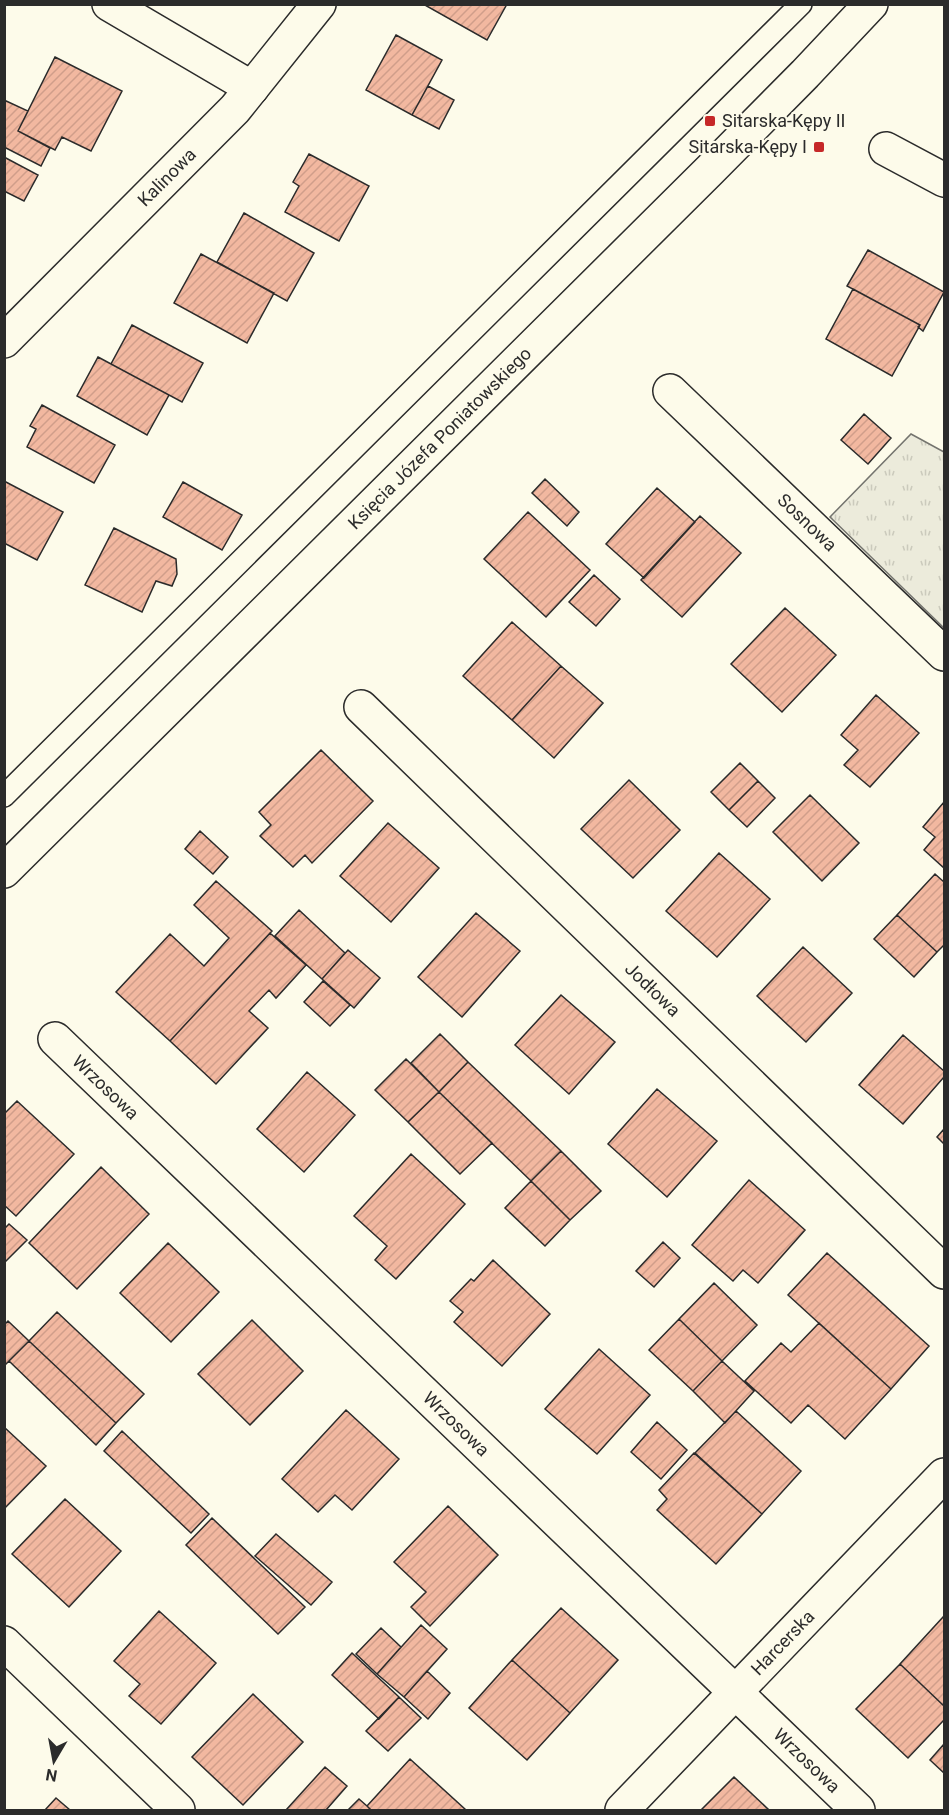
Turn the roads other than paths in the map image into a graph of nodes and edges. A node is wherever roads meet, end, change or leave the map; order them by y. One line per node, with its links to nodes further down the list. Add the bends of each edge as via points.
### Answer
1 (109, 4): 5 (street)
2 (319, 4): 5 (street, Kalinowa)
3 (801, 4): 12 (lane)
4 (871, 4): 13 (street, Księcia Józefa Poniatowskiego, via 806,74)
5 (252, 88): 8 (street, Kalinowa)
6 (886, 149): 7 (street)
7 (945, 180)
8 (4, 340)
9 (670, 391): 10 (street, Sosnowa)
10 (945, 654)
11 (361, 707): 15 (street, Jodłowa)
12 (4, 796)
13 (4, 871)
14 (55, 1039): 18 (street, Wrzosowa)
15 (945, 1272)
16 (945, 1475): 18 (street, Harcerska)
17 (4, 1643): 19 (street)
18 (737, 1694): 20 (street, Harcerska); 21 (street, Wrzosowa)
19 (178, 1810)
20 (622, 1810)
21 (858, 1810)

